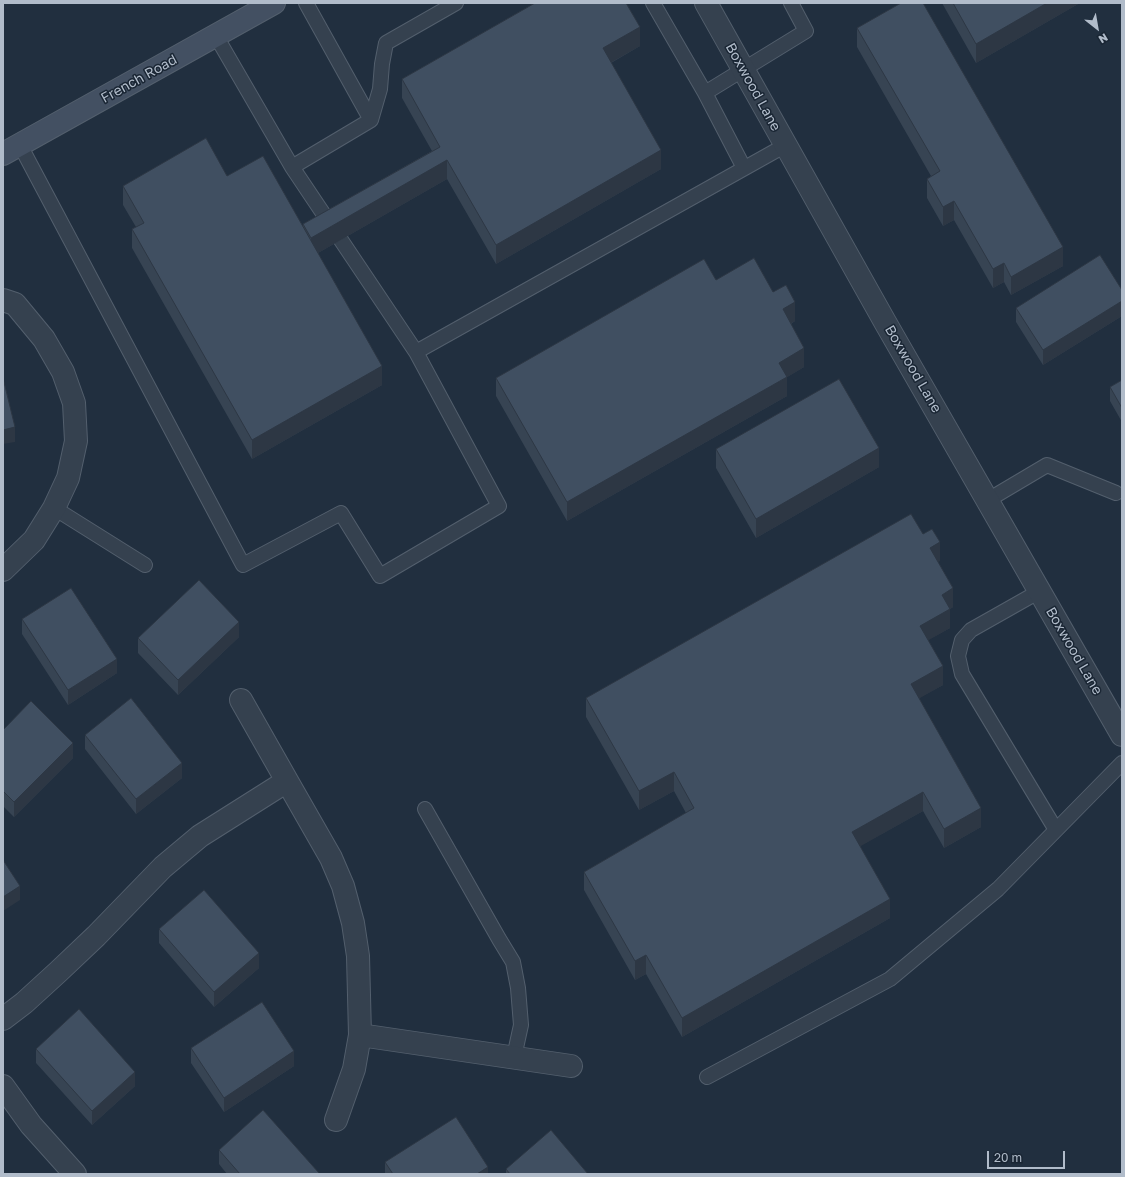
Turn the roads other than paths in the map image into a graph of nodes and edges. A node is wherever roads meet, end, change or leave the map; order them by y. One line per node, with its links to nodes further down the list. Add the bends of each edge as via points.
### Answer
1 (274, 3): 7 (main road, French Road)
2 (306, 3): 10 (lane)
3 (456, 3): 10 (lane, via 386,43 380,89)
4 (653, 3): 9 (lane)
5 (706, 3): 8 (street, Boxwood Lane)
6 (791, 3): 8 (lane, via 806,31)
7 (216, 36): 12 (main road, French Road); 13 (lane)
8 (744, 70): 9 (lane); 11 (street, Boxwood Lane)
9 (705, 93): 14 (lane)
10 (371, 120): 13 (lane)
11 (786, 145): 14 (lane); 18 (street, Boxwood Lane)
12 (12, 150): 16 (lane, via 243,565 341,513 380,576 500,506)
13 (292, 167): 16 (lane)
14 (744, 168): 16 (lane)
15 (3, 300): 19 (street, via 15,304 44,339 63,372 74,403 76,442 68,478)
16 (416, 352)
17 (1116, 492): 18 (lane, via 1047,465)
18 (988, 500): 22 (street, Boxwood Lane)
19 (54, 508): 20 (lane); 21 (street, via 34,540)
20 (145, 565)
21 (3, 570)
22 (1040, 591): 24 (street, Boxwood Lane); 28 (lane, via 971,630 962,640 958,656 962,674)
23 (241, 700): 26 (street)
24 (1122, 735)
25 (1122, 763): 28 (lane)
26 (287, 781): 29 (street, via 200,836 168,863 58,972); 30 (street, via 331,858 343,886 353,923 358,956)
27 (425, 809): 31 (lane, via 513,962 521,1025)
28 (1056, 830): 33 (lane, via 998,889 890,979)
29 (3, 1019)
30 (360, 1035): 31 (street); 35 (street, via 354,1069)
31 (514, 1057): 32 (street)
32 (571, 1066)
33 (707, 1077)
34 (3, 1086): 36 (street, via 31,1125)
35 (336, 1120)
36 (75, 1174)

